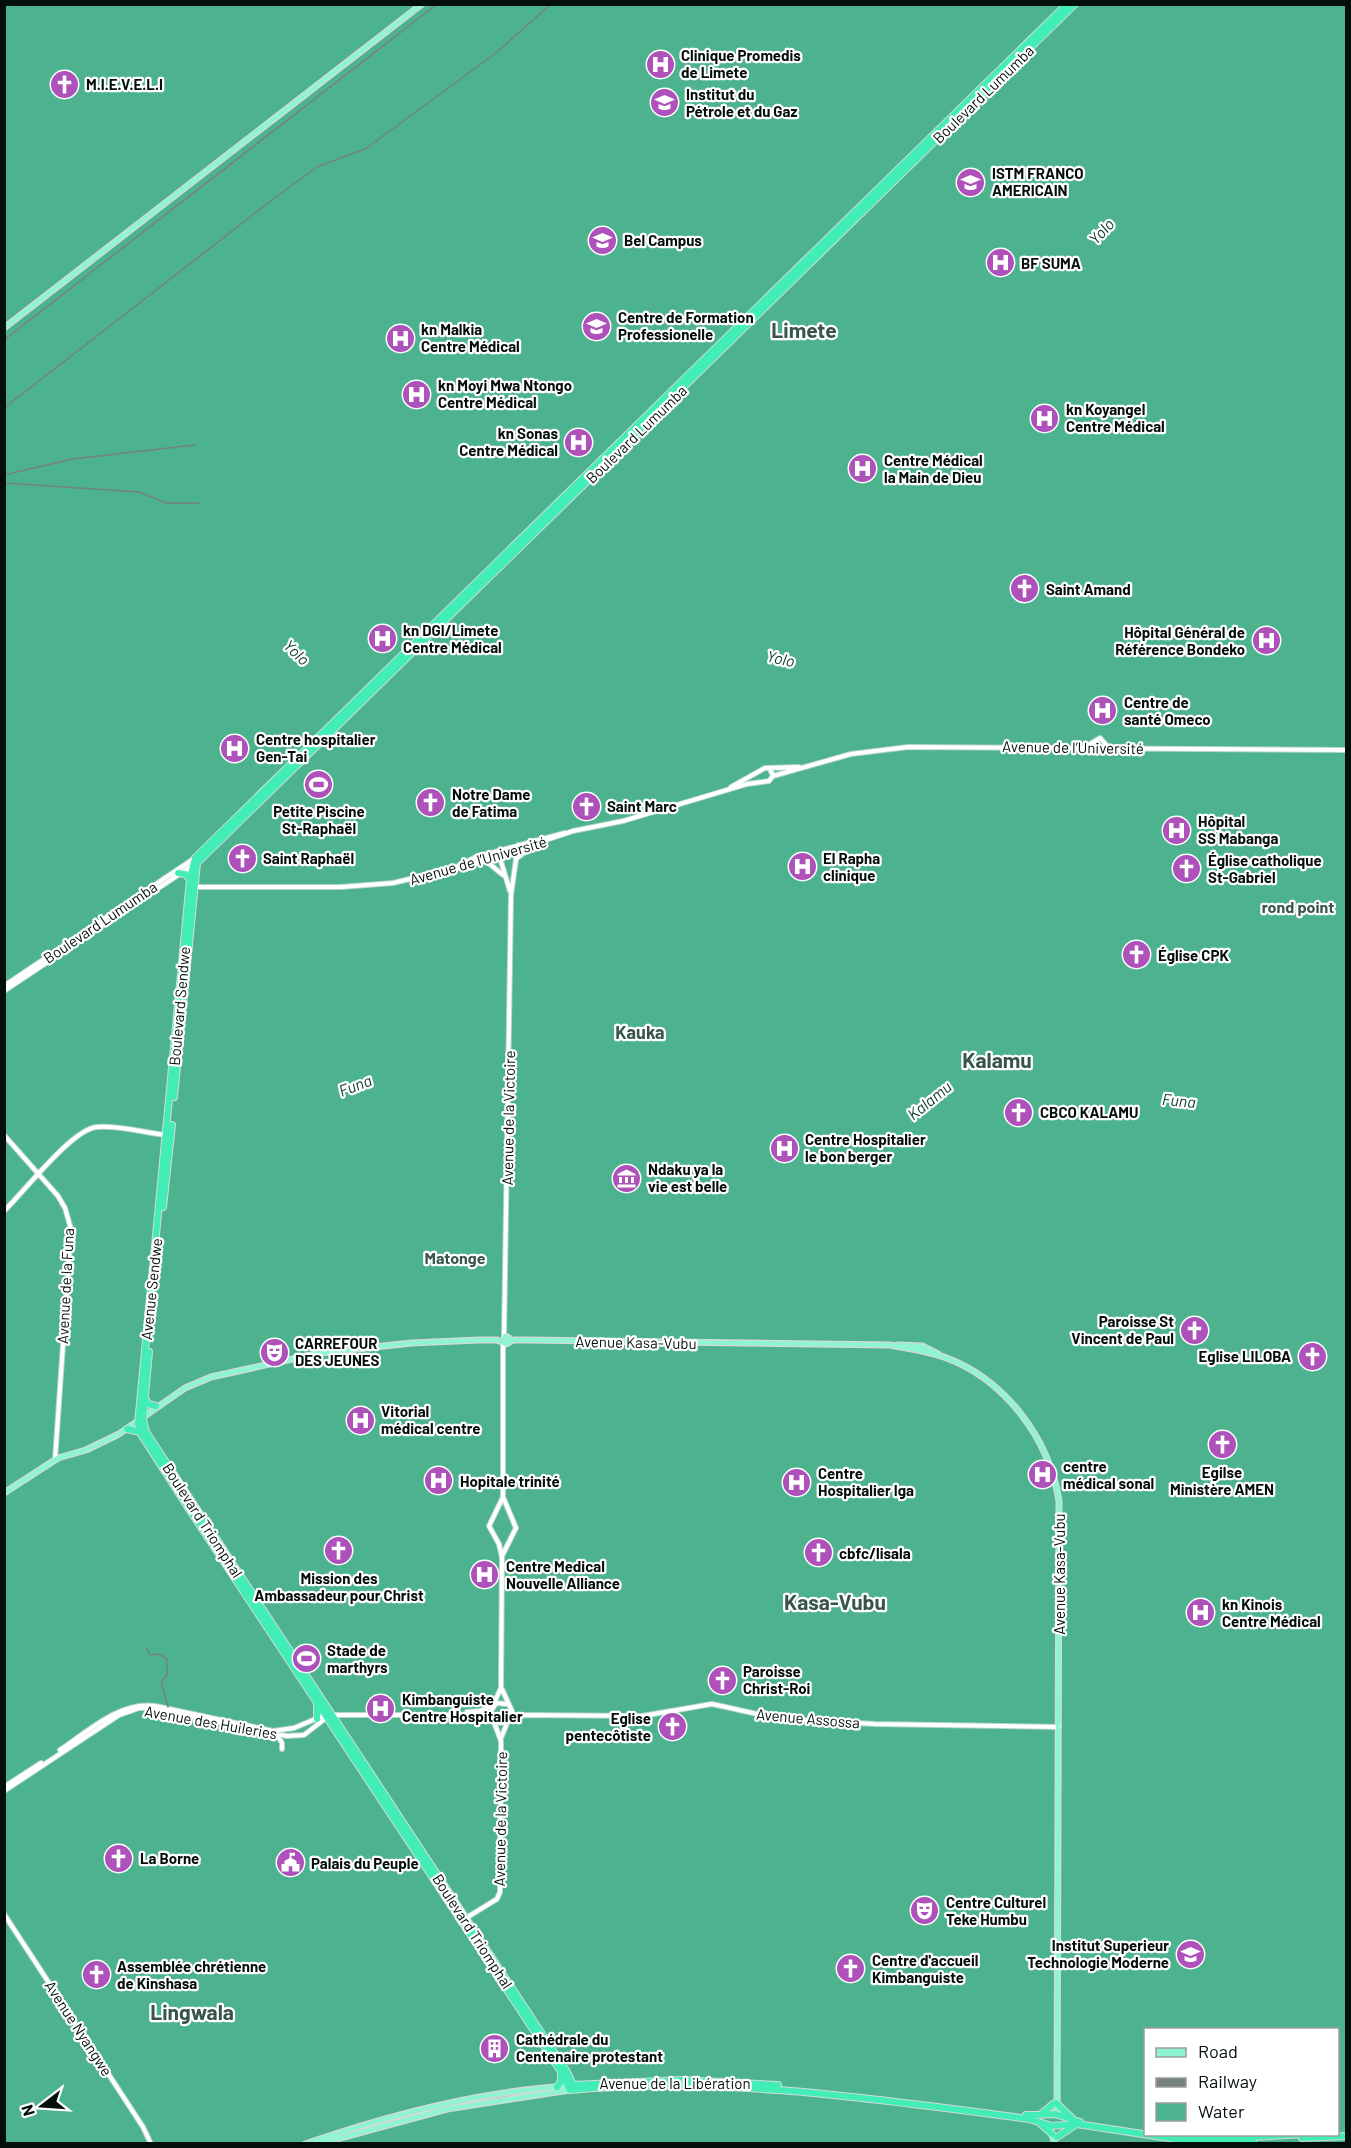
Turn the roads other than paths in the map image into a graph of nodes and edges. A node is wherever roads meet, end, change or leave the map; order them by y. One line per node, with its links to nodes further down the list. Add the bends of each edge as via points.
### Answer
1 (422, 4): 4 (main road)
2 (1067, 4): 5 (highway, Boulevard Lumumba)
3 (1075, 4): 5 (highway, Boulevard Lumumba)
4 (4, 328)
5 (348, 712): 22 (highway, Boulevard Lumumba)
6 (1084, 748): 7 (main road, Avenue de l’Université); 7 (main road, via 1100,738); 9 (main road, Avenue de l’Université, via 899,748 851,754)
7 (1109, 748): 8 (main road, Avenue de l’Université)
8 (1347, 750)
9 (802, 767): 10 (main road, Avenue de l’Université); 12 (main road, Avenue de l’Université)
10 (770, 769): 11 (main road, Avenue de l’Université); 12 (main road)
11 (760, 771): 13 (main road); 14 (main road, Avenue de l’Université)
12 (773, 776): 13 (main road, Avenue de l’Université, via 769,781)
13 (763, 780): 14 (main road, Avenue de l’Université)
14 (725, 791): 15 (main road, Avenue de l’Université)
15 (573, 831): 16 (main road, Avenue de l’Université); 17 (main road)
16 (536, 845): 17 (main road, Avenue de l’Université); 20 (main road)
17 (519, 847): 18 (main road); 19 (main road, Avenue de l’Université); 20 (main road)
18 (501, 850): 19 (main road); 23 (main road)
19 (499, 856): 21 (main road, Avenue de l’Université); 26 (main road)
20 (517, 858): 28 (main road)
21 (482, 861): 23 (main road, Avenue de l’Université); 26 (main road, via 491,863)
22 (195, 862): 24 (main road, Boulevard Lumumba); 25 (highway); 29 (main road, Boulevard Lumumba)
23 (455, 868): 27 (main road, Avenue de l’Université, via 393,883 359,886)
24 (178, 873): 25 (highway); 29 (main road, Boulevard Lumumba)
25 (192, 877): 27 (highway, Boulevard Sendwe)
26 (506, 877): 28 (main road)
27 (192, 887): 31 (highway, Boulevard Sendwe)
28 (511, 897): 36 (main road, Avenue de la Victoire)
29 (5, 989)
30 (4, 1135): 33 (main road, Avenue de la Funa)
31 (169, 1135): 32 (highway, Boulevard Sendwe); 33 (main road, via 103,1127 87,1130)
32 (167, 1150): 35 (highway, Avenue Sendwe)
33 (40, 1175): 34 (main road); 48 (main road, Avenue de la Funa, via 65,1208 71,1233)
34 (4, 1211)
35 (153, 1288): 43 (highway, Avenue Sendwe); 45 (highway, Avenue Sendwe)
36 (506, 1340): 39 (main road, Avenue Kasa-Vubu); 44 (main road, Avenue Kasa-Vubu, via 366,1347 269,1363 199,1382); 50 (main road, Avenue de la Victoire)
37 (928, 1343): 38 (main road)
38 (908, 1344): 39 (main road); 41 (main road)
39 (890, 1345): 42 (main road, Avenue Kasa-Vubu)
40 (937, 1346): 41 (main road)
41 (935, 1352): 42 (main road)
42 (943, 1357): 67 (main road, Avenue Kasa-Vubu, via 971,1371 1009,1399 1037,1439 1051,1470 1060,1521)
43 (145, 1398): 44 (highway, via 148,1404); 45 (highway, Avenue Sendwe)
44 (159, 1405): 45 (main road, Avenue Kasa-Vubu)
45 (141, 1418): 46 (main road, Avenue Kasa-Vubu); 47 (highway, Avenue Sendwe); 61 (highway, Boulevard Triomphal, via 146,1432)
46 (125, 1429): 47 (highway); 48 (main road, via 86,1450)
47 (140, 1431): 57 (highway, Boulevard Triomphal)
48 (55, 1460): 49 (main road)
49 (4, 1493)
50 (503, 1497): 51 (main road); 52 (main road)
51 (509, 1514): 52 (main road); 54 (main road, via 516,1523)
52 (495, 1515): 53 (main road, via 489,1526)
53 (495, 1537): 54 (main road); 55 (main road)
54 (510, 1537): 55 (main road)
55 (502, 1557): 56 (main road)
56 (501, 1687): 58 (main road); 59 (main road)
57 (314, 1700): 61 (highway, Boulevard Triomphal); 63 (highway)
58 (508, 1705): 59 (main road, via 499,1702); 62 (main road); 65 (main road, via 512,1714)
59 (493, 1706): 60 (main road); 64 (main road, via 490,1713)
60 (470, 1714): 61 (main road); 64 (main road)
61 (328, 1715): 63 (main road, Avenue des Huileries); 69 (main road); 75 (highway, Boulevard Triomphal)
62 (523, 1715): 65 (main road); 67 (main road, Avenue Assossa, via 642,1716 712,1704 780,1719)
63 (317, 1719): 66 (main road, Avenue des Huileries)
64 (494, 1721): 65 (main road); 71 (main road)
65 (508, 1721): 71 (main road)
66 (305, 1723): 68 (main road, Avenue des Huileries); 69 (main road)
67 (1059, 1727): 80 (main road, Avenue Kasa-Vubu)
68 (262, 1731): 70 (main road, Avenue des Huileries); 73 (main road, Avenue des Huileries, via 152,1705 134,1706 110,1717)
69 (310, 1731): 70 (main road, Avenue des Huileries, via 304,1735)
70 (276, 1735): 72 (main road)
71 (501, 1738): 75 (main road, Avenue de la Victoire, via 497,1899)
72 (282, 1749)
73 (4, 1789)
74 (4, 1914): 92 (main road, Avenue Nyangwe)
75 (463, 1920): 76 (highway, Boulevard Triomphal)
76 (564, 2071): 77 (highway); 78 (highway); 79 (highway, Boulevard Triomphal)
77 (581, 2085): 79 (highway, Avenue de la Libération); 81 (highway, Avenue de la Libération, via 652,2080 748,2082)
78 (557, 2087): 79 (main road, Avenue de la Libération); 93 (main road, Avenue de la Libération, via 419,2110)
79 (572, 2088): 81 (highway, Avenue de la Libération, via 682,2085 777,2089); 94 (main road, Avenue de la Libération, via 447,2109 365,2128)
80 (1055, 2101): 81 (highway); 82 (main road, Avenue Kasa-Vubu); 83 (highway, via 1061,2111)
81 (1037, 2118): 82 (highway, Avenue de la Libération); 91 (highway)
82 (1053, 2120): 83 (highway, Avenue de la Libération); 91 (main road)
83 (1078, 2123): 84 (highway, Avenue de la Libération); 91 (highway)
84 (1104, 2127): 85 (highway, Avenue de la Libération); 86 (highway, Avenue de la Libération)
85 (1144, 2131)
86 (1144, 2133)
87 (1168, 2136): 95 (highway, Avenue de la Libération)
88 (1189, 2136): 89 (highway, via 1218,2139)
89 (1271, 2136)
90 (1323, 2136): 95 (highway, Avenue de la Libération)
91 (1055, 2139)
92 (151, 2144)
93 (305, 2144)
94 (318, 2144)
95 (1225, 2144)

